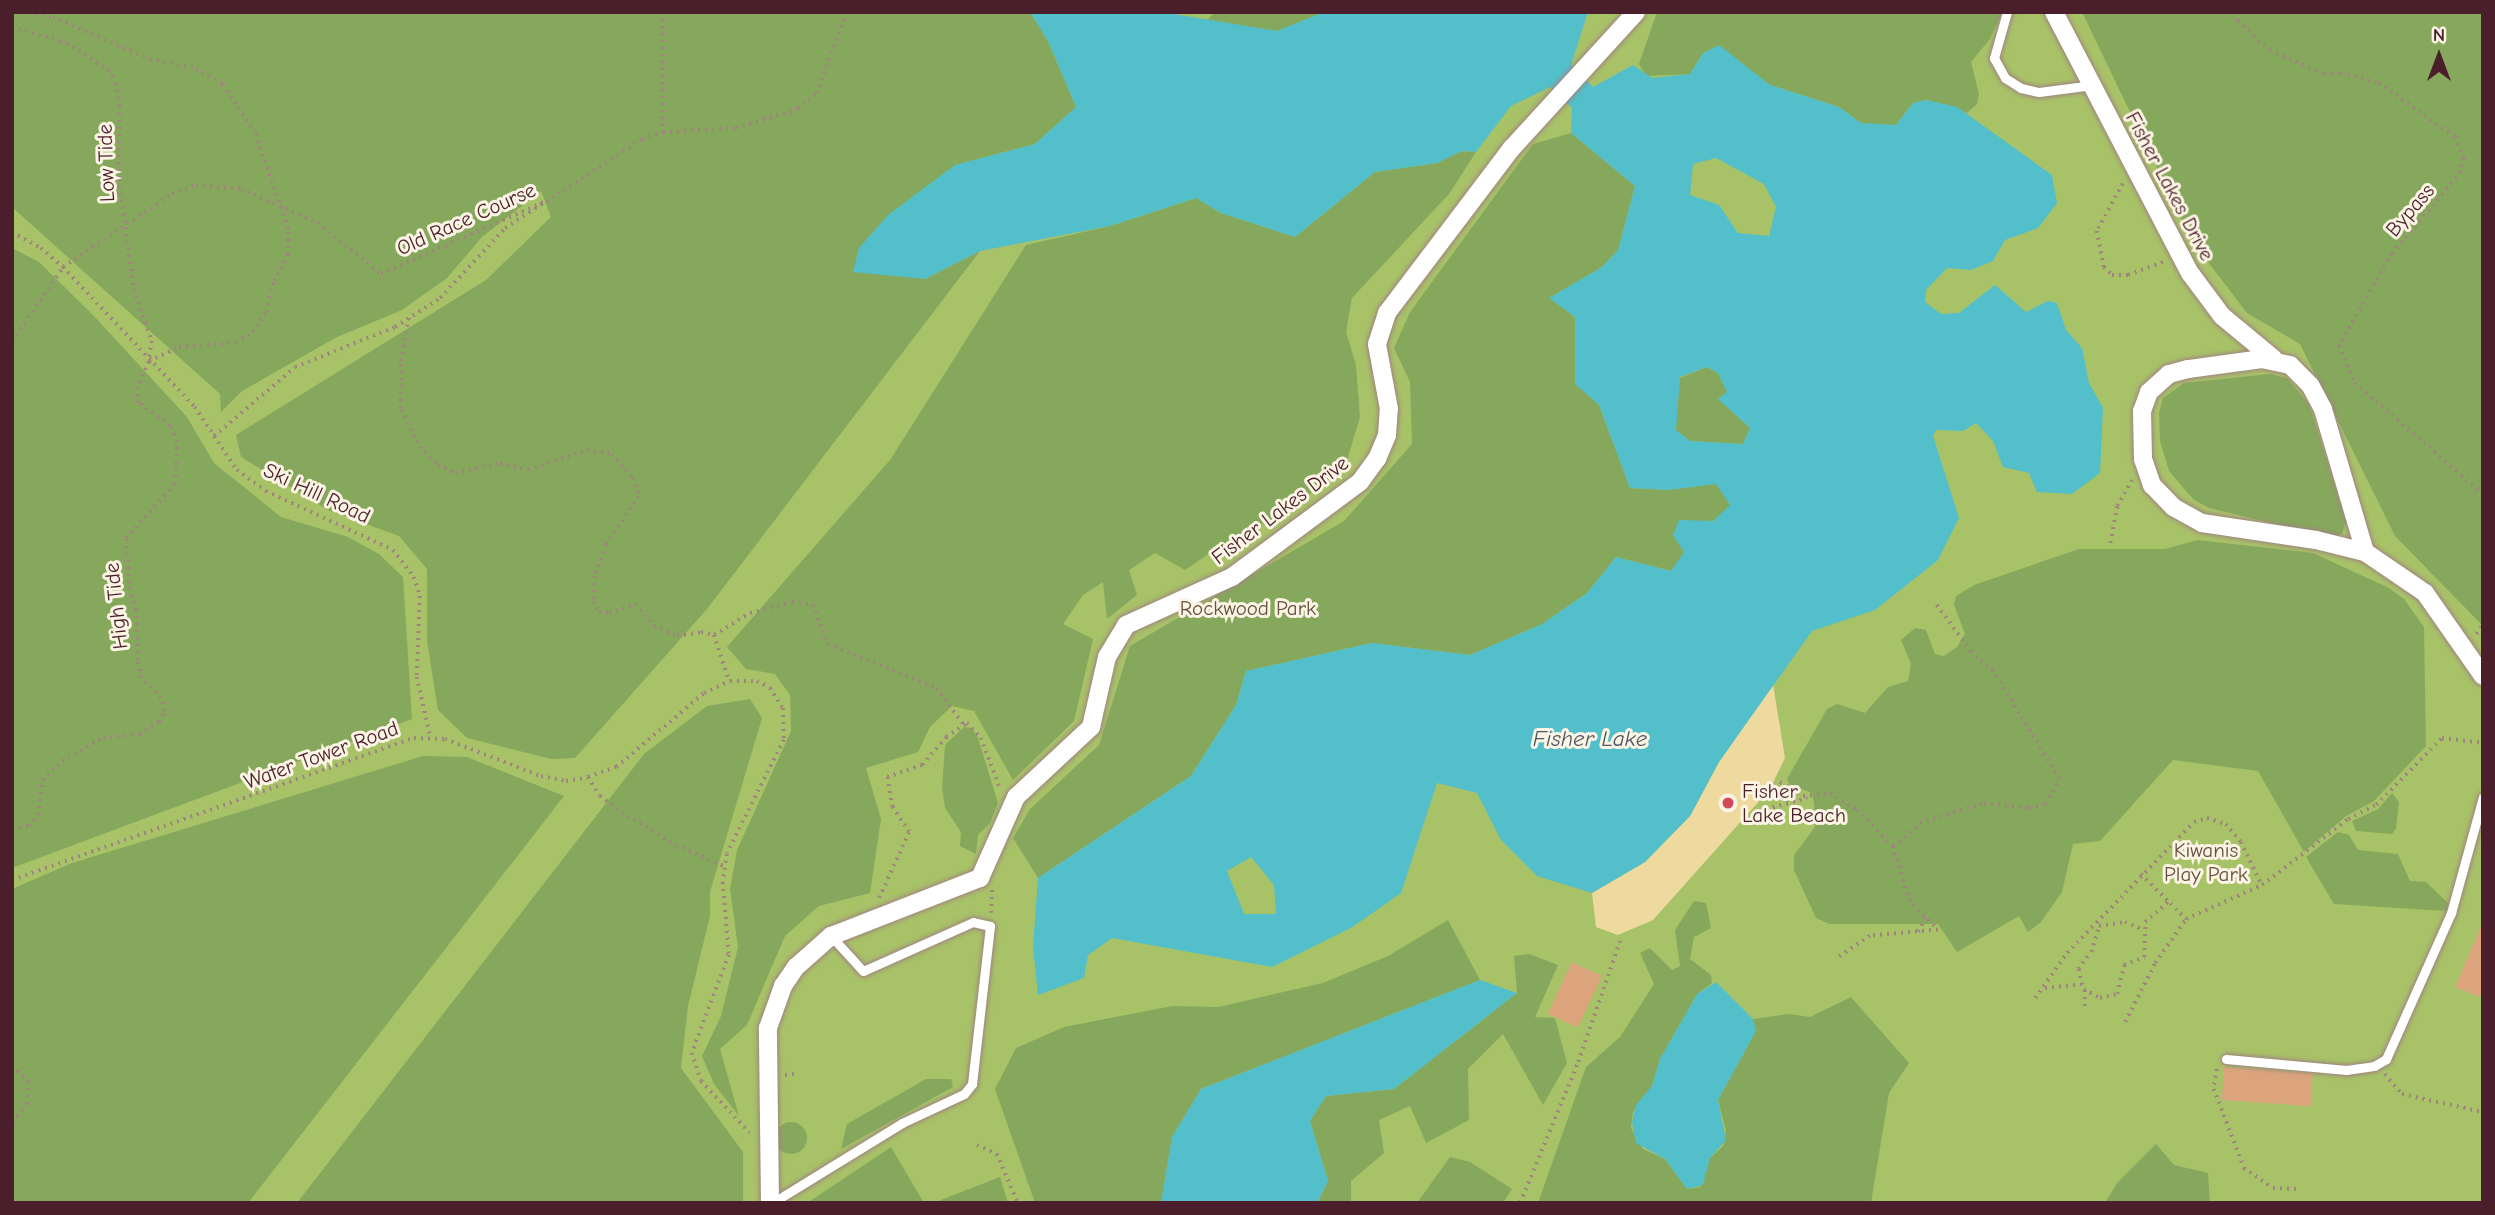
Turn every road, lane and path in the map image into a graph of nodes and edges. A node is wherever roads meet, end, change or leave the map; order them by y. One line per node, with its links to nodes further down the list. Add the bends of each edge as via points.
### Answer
1 (25, 12): 13 (path, via 51,17 151,60 192,68 222,84 255,133)
2 (663, 12): 10 (path)
3 (847, 12): 10 (path, via 817,93 798,109 736,128)
4 (1636, 12): 38 (street, Fisher Lakes Drive, via 1512,148 1382,322 1377,357 1389,420 1383,447 1369,471 1352,490 1241,571 1126,625 1107,657 1091,727)
5 (2007, 12): 9 (lane, via 1994,58 2005,78 2039,92)
6 (2054, 12): 9 (street, Fisher Lakes Drive)
7 (2237, 12): 24 (path, Bypass, via 2238,21 2270,50 2324,74 2379,83 2455,137 2464,158 2457,178 2392,254 2340,346 2355,383)
8 (12, 27): 14 (path, Low Tide, via 67,43 108,70 120,106 119,179)
9 (2093, 85): 11 (street, Fisher Lakes Drive)
10 (663, 132): 12 (path, via 642,139)
11 (2133, 170): 16 (street, Fisher Lakes Drive); 16 (path, via 2097,231 2104,267 2112,275 2128,275)
12 (554, 198): 13 (path, Old Race Course, via 381,274 318,223); 18 (path, via 505,228 460,279)
13 (279, 205): 14 (path, Old Race Course, via 241,189 196,185 172,194); 21 (path, via 288,229 288,255 274,281 266,312 252,331 236,342 179,347)
14 (125, 225): 17 (path, Old Race Course); 21 (path, Low Tide, via 134,289 152,341)
15 (12, 232): 17 (path, Ski Hill Road, via 41,248)
16 (2179, 255): 20 (street, Fisher Lakes Drive, via 2222,316)
17 (63, 268): 19 (path); 21 (path, Ski Hill Road)
18 (409, 318): 22 (path, via 295,368); 28 (path, via 401,364 401,410 420,447 438,465 455,473 500,463 528,470 587,450 612,454 633,478 639,497 606,545 595,576 593,602 599,612 636,604 654,626 677,636)
19 (12, 341)
20 (2274, 359): 23 (street, via 2188,369 2161,379 2148,392 2142,411); 26 (street, Fisher Lakes Drive, via 2305,377 2323,409)
21 (149, 361): 22 (path, Ski Hill Road, via 195,407); 40 (path, High Tide, via 136,388 138,403 170,426 178,465 175,484 126,538 126,559 136,610 141,678 161,698 165,711 159,722 139,734 103,738 62,761 42,780 38,815 29,826)
22 (214, 436): 32 (path, Ski Hill Road, via 237,470 266,491 371,536 393,550 414,578 419,596 417,677)
23 (2146, 471): 25 (path, via 2120,495); 26 (street, via 2173,508 2202,523)
24 (2483, 494)
25 (2110, 543)
26 (2365, 552): 29 (street, via 2425,593)
27 (1934, 602): 41 (path, via 1971,652 1993,671 2059,779 2046,804 2029,808 1984,803 1920,823)
28 (714, 635): 30 (path); 31 (path, via 750,613 792,602 813,605 828,644 937,688)
29 (2483, 676)
30 (730, 681): 34 (path, Water Tower Road, via 704,693 617,767); 42 (path, via 757,681 769,688 783,708 786,728 779,754 732,840)
31 (963, 724): 38 (path, via 972,725 981,738 993,777); 48 (path, via 922,765 890,774 885,780 892,807 909,832 880,890)
32 (429, 735): 34 (path, Water Tower Road, via 541,776 566,781); 45 (path, Water Tower Road)
33 (2483, 743): 46 (path, via 2442,738 2381,802 2348,819)
34 (588, 777): 42 (path, via 600,796 622,812 676,845)
35 (1780, 782): 36 (path)
36 (1810, 797): 39 (path); 41 (path, via 1835,795)
37 (2483, 797): 66 (lane, via 2451,913 2393,1046)
38 (1011, 804): 43 (street, Fisher Lakes Drive)
39 (1759, 811)
40 (12, 828)
41 (1893, 846): 49 (path, via 1909,899)
42 (724, 866): 71 (path, via 729,955 692,1053 701,1081)
43 (986, 870): 48 (street, via 976,880); 53 (path, via 992,892)
44 (2141, 874): 46 (path, via 2182,830 2207,818 2221,821 2233,832); 47 (path); 51 (path)
45 (12, 880)
46 (2262, 886): 50 (path)
47 (2168, 902): 50 (path); 52 (path, via 2148,917)
48 (880, 914): 55 (street)
49 (1926, 916): 54 (path); 54 (path, via 1938,930)
50 (2186, 919): 59 (path)
51 (2097, 925): 52 (path, via 2124,922); 60 (path, via 2091,952 2078,969); 61 (path, via 2067,953)
52 (2142, 929): 58 (path)
53 (991, 931): 55 (lane, via 985,921 973,922 863,971); 73 (lane, via 971,1089 902,1123)
54 (1919, 932): 57 (path, via 1870,936)
55 (831, 936): 71 (street, via 814,948 783,986 768,1028)
56 (1620, 941): 75 (path, via 1578,1062)
57 (1839, 957)
58 (2144, 957): 59 (path); 60 (path, via 2124,965 2114,996 2093,996)
59 (2155, 963): 64 (path)
60 (2083, 987): 61 (path); 63 (path)
61 (2045, 988): 62 (path)
62 (2035, 998)
63 (2085, 1011)
64 (2124, 1022)
65 (2223, 1058): 66 (lane, via 2346,1070); 72 (path, via 2214,1089 2244,1168 2273,1188)
66 (2379, 1063): 68 (path, via 2389,1083 2402,1094)
67 (12, 1066): 69 (path, via 28,1081 27,1104)
68 (2483, 1112)
69 (12, 1123)
70 (977, 1145): 74 (path, via 997,1154)
71 (766, 1148): 73 (street)
72 (2299, 1189)
73 (771, 1203)
74 (1018, 1203)
75 (1520, 1203)

